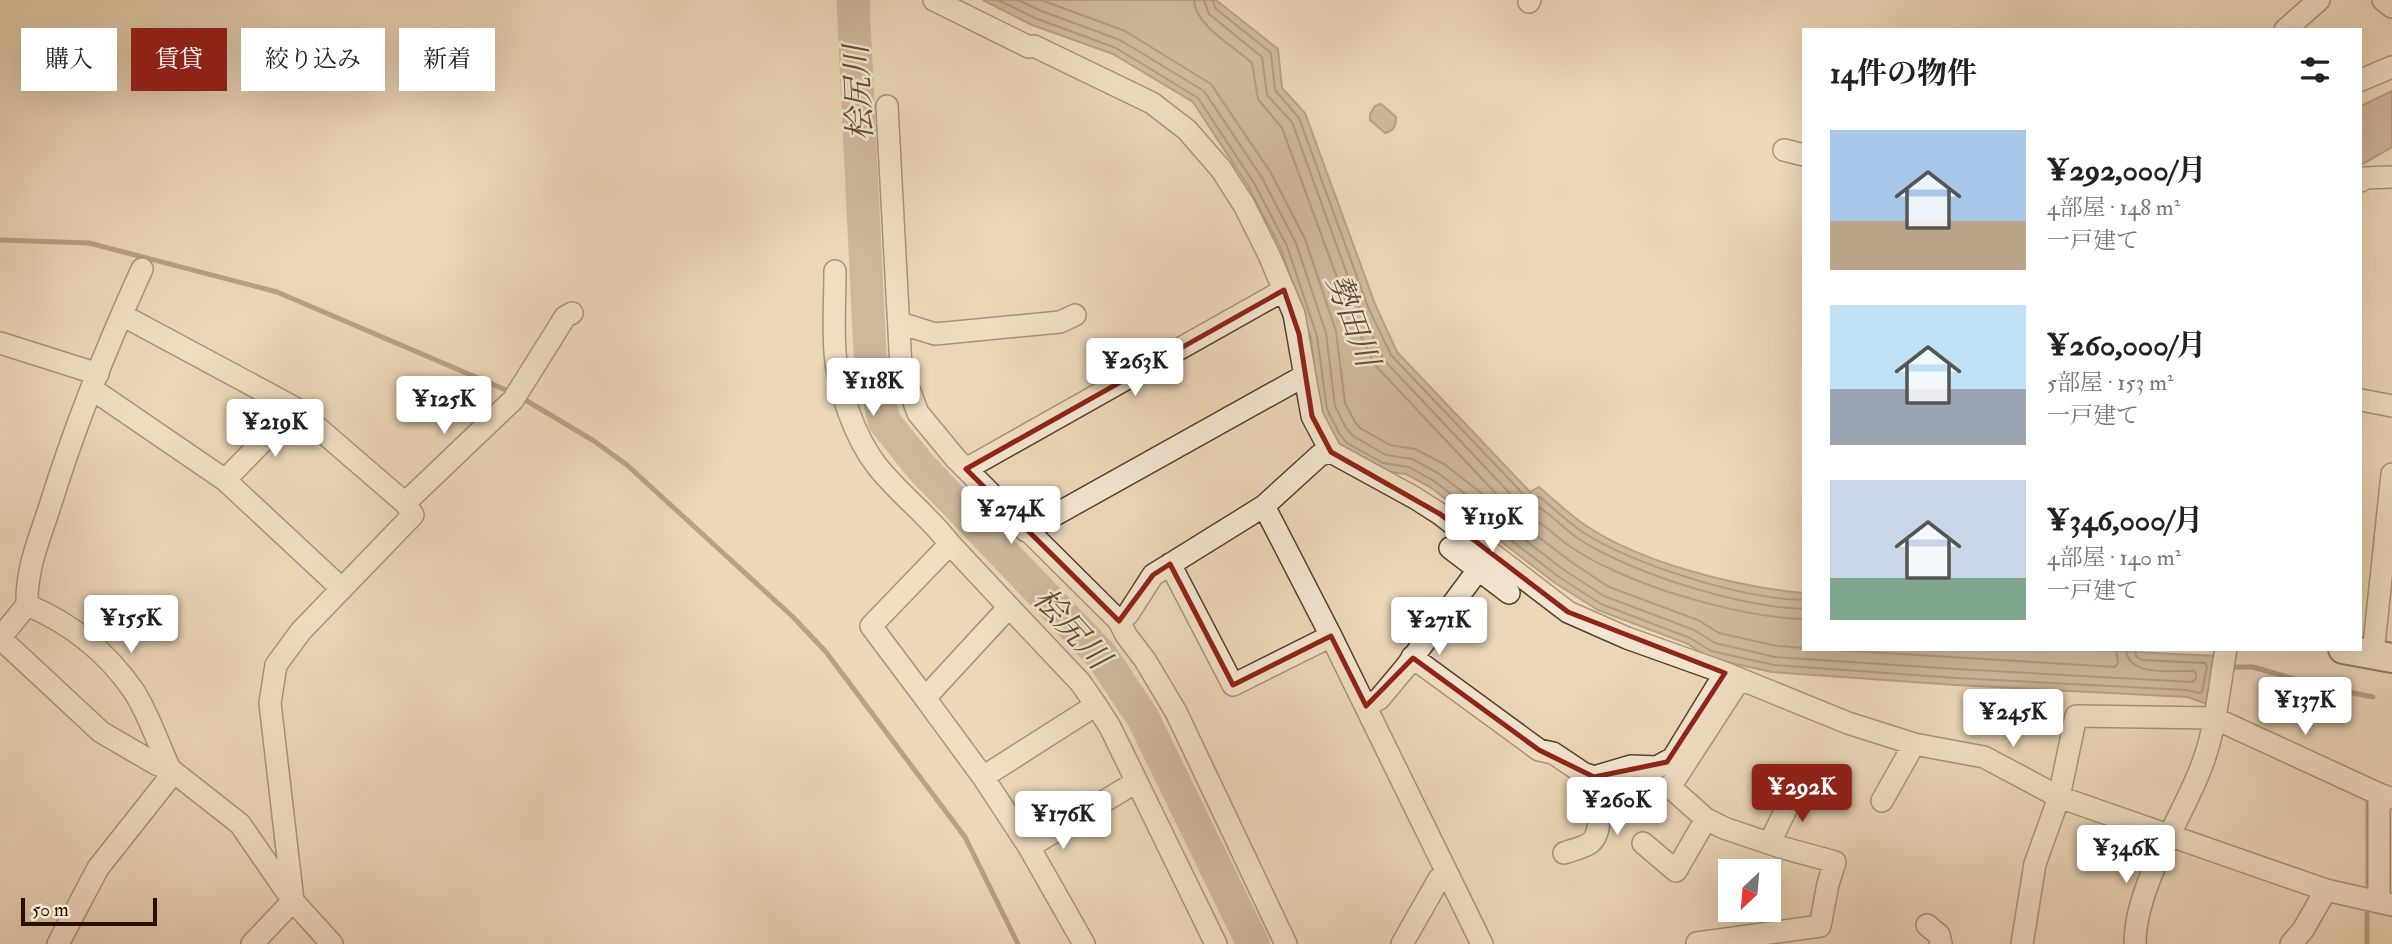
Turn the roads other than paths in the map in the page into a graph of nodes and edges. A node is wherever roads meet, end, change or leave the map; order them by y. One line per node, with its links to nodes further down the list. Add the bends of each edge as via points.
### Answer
1 (934, 0): 13 (street, via 1120,86 1170,115 1221,169 1244,205)
2 (2319, 0): 5 (street)
3 (2383, 0): 4 (street)
4 (2392, 7)
5 (2287, 28)
6 (2392, 67): 7 (street)
7 (2362, 80)
8 (887, 106): 17 (street)
9 (2392, 177): 10 (street)
10 (2362, 180)
11 (142, 270): 15 (street)
12 (835, 271): 33 (street, via 835,354 858,436 883,474)
13 (1284, 290): 21 (street, via 1299,334); 27 (street)
14 (572, 313): 30 (street, via 565,317 517,395)
15 (121, 315): 22 (street); 25 (street)
16 (1075, 315): 18 (street, via 1060,322)
17 (900, 323): 18 (street); 20 (street)
18 (925, 333): 20 (street)
19 (0, 343): 22 (street)
20 (903, 373): 27 (street, via 918,413)
21 (1304, 376): 26 (street, via 1312,416); 32 (street)
22 (95, 381): 29 (street); 39 (street, via 26,581)
23 (2362, 400): 24 (street)
24 (2392, 406)
25 (295, 408): 29 (street); 30 (street)
26 (1331, 452): 31 (street, via 1320,455); 47 (street, via 1432,509 1568,612)
27 (966, 469): 32 (street)
28 (2392, 474): 45 (street)
29 (225, 480): 37 (street)
30 (405, 503): 37 (street, via 414,515)
31 (1264, 506): 35 (street); 42 (street)
32 (1026, 531): 41 (street)
33 (950, 544): 40 (street); 48 (street, via 871,626)
34 (1450, 548): 36 (street)
35 (1170, 564): 41 (street, via 1153,575); 42 (street, via 1233,685)
36 (1478, 569): 38 (street); 46 (street)
37 (342, 589): 69 (street, via 276,665 270,703)
38 (1508, 593)
39 (27, 605): 53 (street, via 53,616 102,653 134,691); 53 (street, via 0,638 101,732)
40 (1009, 607): 48 (street); 49 (street, via 1080,681)
41 (1119, 621): 79 (street, via 1176,712)
42 (1331, 636): 50 (street)
43 (2226, 651): 51 (street)
44 (2354, 651): 45 (street)
45 (2382, 656)
46 (1412, 657): 50 (street, via 1379,699); 55 (street, via 1539,750)
47 (1733, 676): 52 (street); 55 (street, via 1667,762); 61 (street, via 1671,787)
48 (925, 698): 54 (street)
49 (1096, 705): 54 (street); 56 (street)
50 (1366, 706): 67 (street)
51 (2215, 712): 58 (street); 59 (street, via 2076,716); 62 (street, via 2203,762)
52 (1913, 744): 59 (street, via 1984,757); 60 (street)
53 (172, 771): 69 (street, via 240,824); 74 (street, via 98,868)
54 (983, 777): 65 (street)
55 (1594, 777): 66 (street, via 1598,829 1592,841)
56 (1136, 782): 65 (street); 78 (street)
57 (1797, 787): 63 (street)
58 (2386, 796): 70 (street)
59 (2059, 797): 62 (street); 83 (street, via 2035,864)
60 (1882, 801)
61 (1706, 819): 63 (street); 64 (street, via 1676,872)
62 (2168, 836): 68 (street); 84 (street, via 2143,900)
63 (1770, 842): 72 (street, via 1835,862 1820,926)
64 (1643, 843)
65 (1029, 847): 77 (street)
66 (1564, 853)
67 (1449, 876): 80 (street, via 1439,879); 81 (street)
68 (2326, 890): 70 (street); 85 (street)
69 (292, 901): 75 (street); 76 (street)
70 (2385, 903)
71 (1927, 925): 82 (street, via 1939,935)
72 (1737, 941): 73 (street)
73 (1698, 943)
74 (58, 944)
75 (252, 944)
76 (332, 944)
77 (1084, 944)
78 (1216, 944)
79 (1286, 944)
80 (1402, 944)
81 (1482, 944)
82 (1941, 944)
83 (2022, 944)
84 (2135, 944)
85 (2291, 944)

